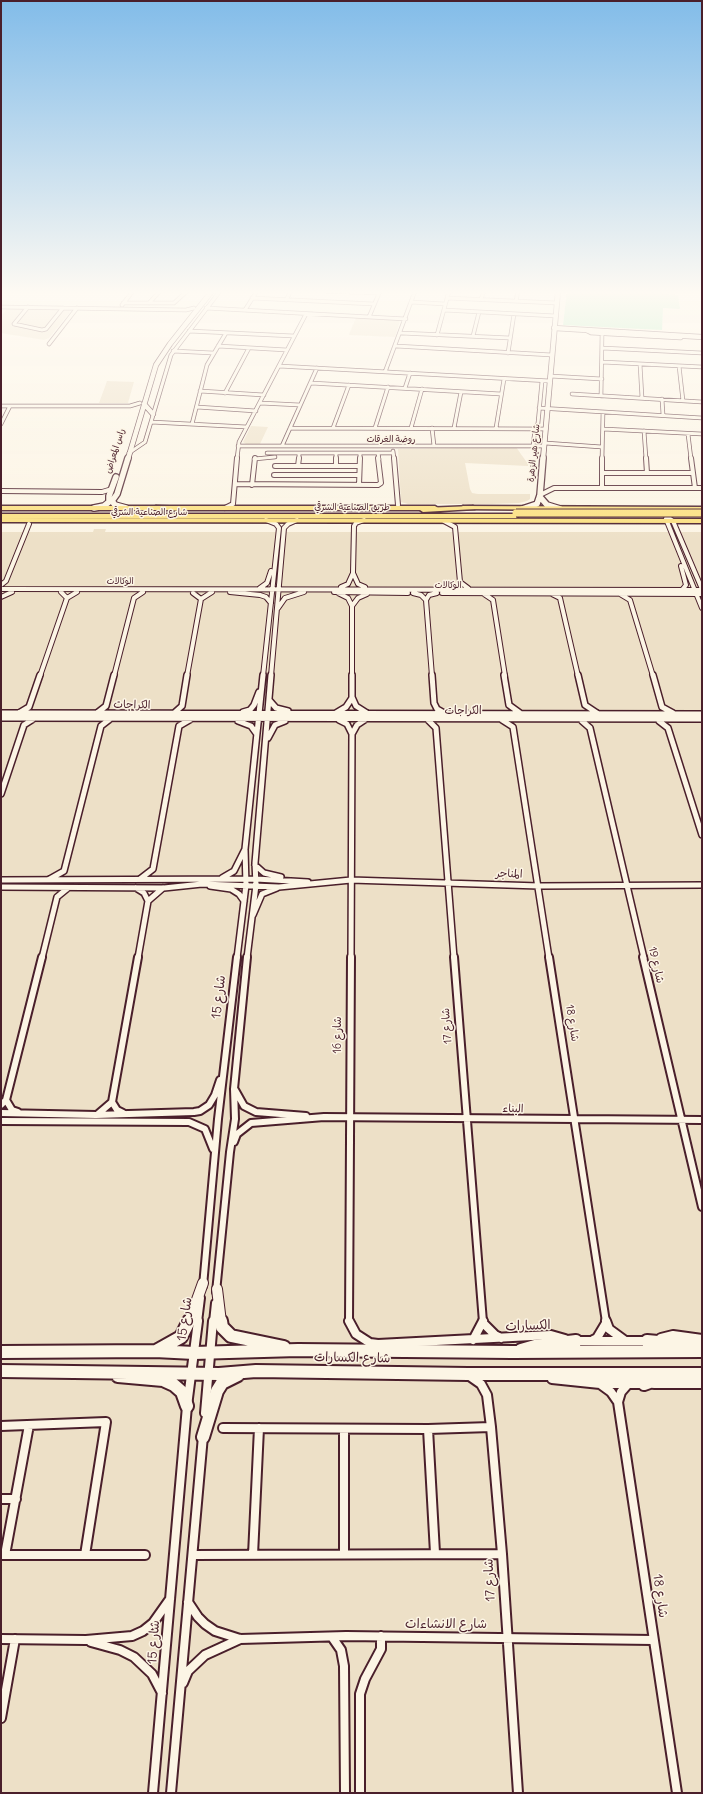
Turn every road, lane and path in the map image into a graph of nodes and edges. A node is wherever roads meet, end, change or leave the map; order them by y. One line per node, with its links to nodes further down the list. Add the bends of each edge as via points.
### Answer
1 (149, 375): 35 (street, راس المعراض)
2 (153, 375): 35 (street, راس المعراض)
3 (165, 375): 46 (street, راس المعراض)
4 (204, 375): 23 (street)
5 (234, 375): 24 (street)
6 (274, 375): 28 (street)
7 (314, 375): 18 (street)
8 (409, 375): 21 (street)
9 (437, 375): 14 (street)
10 (550, 375): 15 (street, شارع هير الزهرة)
11 (602, 375): 16 (street)
12 (641, 375): 30 (street)
13 (680, 375): 32 (street)
14 (504, 379): 17 (street); 26 (street)
15 (550, 379): 16 (street); 17 (street); 42 (street, شارع هير الزهرة)
16 (602, 379): 29 (street)
17 (542, 381): 41 (street)
18 (311, 383): 19 (street); 36 (street)
19 (349, 385): 20 (street); 54 (street)
20 (388, 387): 21 (street); 55 (street)
21 (405, 388): 22 (street)
22 (422, 389): 25 (street); 56 (street)
23 (200, 391): 24 (street); 40 (street)
24 (225, 392): 28 (street)
25 (462, 392): 26 (street); 58 (street)
26 (501, 394): 59 (street)
27 (572, 394): 29 (street)
28 (264, 395): 34 (street)
29 (601, 396): 30 (street)
30 (642, 398): 31 (street)
31 (662, 399): 32 (street); 47 (street)
32 (683, 401): 33 (street)
33 (702, 402)
34 (260, 403): 36 (street); 44 (street)
35 (142, 404): 39 (street); 43 (street, راس المعراض); 46 (street); 75 (street, راس المعراض)
36 (300, 405): 53 (street)
37 (1, 406): 38 (street)
38 (10, 406): 39 (street); 50 (street)
39 (130, 406): 43 (street)
40 (196, 407): 44 (street); 51 (street)
41 (538, 408): 42 (street); 61 (street, via 538,423)
42 (547, 408): 45 (street); 62 (street, شارع هير الزهرة)
43 (138, 409): 104 (street, راس المعراض)
44 (256, 411): 52 (street)
45 (602, 412): 47 (street); 60 (street)
46 (153, 414): 49 (street, راس المعراض)
47 (663, 415): 48 (street)
48 (702, 418)
49 (151, 422): 51 (street); 75 (street, راس المعراض, via 145,442)
50 (1, 424)
51 (192, 424): 52 (street)
52 (247, 428): 67 (street)
53 (290, 428): 54 (street); 68 (street)
54 (333, 428): 55 (street)
55 (375, 428): 56 (street)
56 (411, 428): 57 (street)
57 (432, 428): 58 (street); 71 (street)
58 (454, 428): 59 (street)
59 (496, 428): 61 (street)
60 (603, 428): 63 (street); 74 (street)
61 (535, 429): 62 (street); 72 (street)
62 (546, 429): 66 (street, شارع هير الزهرة)
63 (644, 431): 64 (street); 90 (street)
64 (688, 434): 65 (street); 91 (street)
65 (702, 434)
66 (544, 445): 72 (street, روضة الغرقات); 74 (street, روضة الغرقات); 94 (street, شارع هير الزهرة)
67 (238, 446): 68 (street, روضة الغرقات); 95 (street)
68 (282, 446): 69 (street, روضة الغرقات)
69 (322, 446): 70 (street, روضة الغرقات); 78 (street)
70 (327, 446): 73 (street, روضة الغرقات); 79 (street)
71 (434, 446): 72 (street, روضة الغرقات); 73 (street, روضة الغرقات)
72 (532, 446)
73 (392, 447): 83 (street)
74 (602, 447): 89 (street)
75 (129, 453): 105 (street, راس المعراض)
76 (267, 453): 84 (street)
77 (299, 453): 78 (street); 84 (street); 86 (street)
78 (322, 453): 79 (street)
79 (326, 453): 80 (street)
80 (336, 453): 81 (street); 87 (street)
81 (360, 453): 82 (street); 88 (street)
82 (378, 453): 83 (street); 98 (street, via 380,484)
83 (393, 453): 108 (street)
84 (275, 455): 85 (street); 96 (street, via 254,458)
85 (274, 466): 86 (street); 92 (street)
86 (298, 466): 87 (street)
87 (336, 466): 88 (street)
88 (359, 466): 93 (street)
89 (602, 473): 90 (street); 100 (street)
90 (647, 473): 91 (street)
91 (693, 473): 101 (street)
92 (274, 475): 93 (street); 97 (street)
93 (359, 475): 98 (street)
94 (540, 479): 99 (street, via 546,486); 106 (street, شارع هير الزهرة)
95 (235, 484): 96 (street); 107 (street)
96 (252, 484): 97 (street)
97 (273, 485): 98 (street)
98 (359, 485)
99 (554, 488): 100 (street); 106 (street)
100 (602, 488): 101 (street)
101 (695, 488): 102 (street)
102 (702, 488)
103 (1, 491): 104 (street)
104 (111, 491): 105 (street); 110 (street, راس المعراض, via 108,504)
105 (117, 494): 123 (street, via 113,503)
106 (540, 496): 117 (street, شارع هير الزهرة, via 536,504); 118 (street, شارع هير الزهرة, via 545,504)
107 (233, 504): 112 (street); 113 (street)
108 (398, 505): 114 (street); 115 (street)
109 (1, 508): 110 (main road, شارع الصناعية الشرقي)
110 (94, 508): 123 (main road, شارع الصناعية الشرقي)
111 (156, 508): 112 (main road, طريق الصناعية الشرقي); 123 (main road, شارع الصناعية الشرقي); 124 (highway)
112 (225, 508): 113 (main road, طريق الصناعية الشرقي)
113 (241, 508): 114 (main road, طريق الصناعية الشرقي)
114 (392, 508): 115 (main road, طريق الصناعية الشرقي)
115 (409, 508): 116 (main road, طريق الصناعية الشرقي)
116 (473, 508): 117 (main road, طريق الصناعية الشرقي); 125 (highway)
117 (522, 509): 118 (main road, طريق الصناعية الشرقي)
118 (561, 509): 119 (main road, طريق الصناعية الشرقي)
119 (635, 509): 120 (main road, طريق الصناعية الشرقي); 139 (main road, via 645,511 649,516)
120 (643, 509): 121 (main road, طريق الصناعية الشرقي); 130 (street)
121 (702, 509): 130 (street, via 678,511); 136 (main road, via 686,514 687,517)
122 (1, 512): 123 (highway, طريق الصناعية الشرقي)
123 (132, 512): 124 (highway, طريق الصناعية الشرقي); 127 (highway, طريق الصناعية الشرقي); 128 (highway, طريق الصناعية الشرقي)
124 (295, 512): 125 (highway, طريق الصناعية الشرقي)
125 (342, 512): 129 (highway, طريق الصناعية الشرقي)
126 (702, 513): 129 (highway, طريق الصناعية الشرقي, bridge)
127 (1, 516)
128 (241, 516): 129 (highway, طريق الصناعية الشرقي); 137 (highway)
129 (518, 517): 136 (highway, طريق الصناعية الشرقي); 139 (main road, طريق الصناعية الشرقي); 141 (main road, طريق الصناعية الشرقي)
130 (669, 519): 136 (main road, طريق الصناعية الشرقي); 140 (main road, طريق الصناعية الشرقي); 145 (street); 146 (street)
131 (1, 520): 137 (main road, شارع الصناعية الشرقي)
132 (266, 520): 133 (main road, شارع الصناعية الشرقي); 137 (main road, شارع الصناعية الشرقي); 147 (street, شارع 15, via 279,528)
133 (298, 520): 134 (main road, طريق الصناعية الشرقي); 150 (street, شارع 15, via 284,528)
134 (342, 520): 135 (main road, طريق الصناعية الشرقي); 143 (street)
135 (364, 520): 138 (main road, طريق الصناعية الشرقي); 143 (street)
136 (701, 520): 146 (main road, via 680,524)
137 (110, 521)
138 (444, 521): 141 (main road, طريق الصناعية الشرقي); 144 (street)
139 (634, 521): 140 (main road, طريق الصناعية الشرقي)
140 (648, 521): 145 (main road, via 663,524)
141 (463, 522): 144 (street)
142 (29, 524): 151 (street)
143 (354, 526): 149 (street)
144 (455, 527): 152 (street)
145 (670, 529): 148 (street)
146 (677, 531): 153 (street)
147 (275, 558): 157 (street, شارع 15, via 267,584); 164 (street, شارع 15)
148 (681, 559): 163 (street, via 686,584); 178 (street)
149 (353, 573): 162 (street, via 348,584); 166 (street, via 358,584)
150 (279, 580): 155 (street, الوكالات, via 286,585); 165 (street, شارع 15)
151 (6, 581): 154 (street); 161 (street)
152 (460, 582): 158 (street); 159 (street)
153 (700, 583): 160 (street)
154 (1, 585)
155 (311, 588): 162 (street, الوكالات); 165 (street, الوكالات)
156 (1, 589): 161 (street, الوكالات)
157 (254, 589): 161 (street, الوكالات); 164 (street, الوكالات)
158 (453, 589): 159 (street, الوكالات); 166 (street, الوكالات)
159 (470, 589): 163 (street, الوكالات)
160 (702, 589): 178 (street, الوكالات)
161 (13, 590): 167 (street, الوكالات); 168 (street, الوكالات); 187 (street)
162 (334, 590): 166 (street, الوكالات); 175 (street, الوكالات); 197 (street, via 345,596)
163 (682, 590): 178 (street, الوكالات)
164 (272, 591): 165 (street, الوكالات); 174 (street, الوكالات); 196 (street, شارع 15)
165 (278, 591): 175 (street, الوكالات); 199 (street, شارع 15)
166 (370, 591): 176 (street, الوكالات); 197 (street, via 358,598)
167 (1, 592)
168 (61, 592): 169 (street, الوكالات); 188 (street)
169 (76, 592): 170 (street, الوكالات); 188 (street)
170 (128, 592): 171 (street, الوكالات); 189 (street)
171 (143, 592): 172 (street, الوكالات); 189 (street)
172 (193, 592): 173 (street, الوكالات); 191 (street)
173 (212, 592): 174 (street, الوكالات); 191 (street)
174 (230, 592): 196 (street, الوكالات, via 260,595)
175 (304, 592): 199 (street, via 285,598)
176 (413, 592): 177 (street, الوكالات); 192 (street)
177 (437, 592): 179 (street, الوكالات); 192 (street, via 429,595)
178 (696, 592): 185 (street, الوكالات); 186 (street, الوكالات); 195 (street)
179 (480, 593): 180 (street, الوكالات); 193 (street)
180 (501, 593): 181 (street, الوكالات); 193 (street)
181 (550, 593): 182 (street, الوكالات); 190 (street)
182 (569, 593): 183 (street, الوكالات); 190 (street)
183 (616, 593): 184 (street, الوكالات); 194 (street)
184 (640, 593): 185 (street, الوكالات); 194 (street)
185 (665, 594): 195 (street, الوكالات, via 691,597)
186 (702, 594)
187 (1, 597)
188 (67, 598): 208 (street)
189 (134, 598): 206 (street)
190 (560, 598): 205 (street)
191 (202, 599): 207 (street)
192 (426, 600): 203 (street)
193 (493, 600): 204 (street)
194 (630, 600): 209 (street)
195 (700, 602): 198 (street)
196 (271, 603): 200 (street, شارع 15)
197 (352, 606): 201 (street)
198 (702, 608)
199 (276, 612): 202 (street, شارع 15)
200 (261, 690): 213 (street, شارع 15, via 252,708); 225 (street, شارع 15)
201 (352, 698): 215 (street, via 346,708); 216 (street, via 359,708)
202 (268, 700): 214 (street, الكراجات, via 279,709); 226 (street, شارع 15)
203 (434, 703): 217 (street); 218 (street, via 439,710)
204 (509, 705): 229 (street); 230 (street)
205 (585, 705): 219 (street, via 583,710); 220 (street)
206 (106, 706): 211 (street); 212 (street)
207 (182, 706): 227 (street); 228 (street)
208 (30, 707): 223 (street); 224 (street)
209 (662, 707): 221 (street); 231 (street)
210 (1, 713): 223 (street, الكراجات)
211 (96, 713): 212 (street, الكراجات); 224 (street, الكراجات)
212 (113, 713): 227 (street, الكراجات)
213 (236, 714): 225 (street, الكراجات); 228 (street, الكراجات)
214 (310, 714): 215 (street, الكراجات); 226 (street, الكراجات)
215 (331, 714): 216 (street, الكراجات)
216 (370, 714): 217 (street, الكراجات)
217 (425, 714): 218 (street, الكراجات)
218 (448, 714): 229 (street, الكراجات)
219 (574, 714): 220 (street, الكراجات); 230 (street, الكراجات)
220 (603, 714): 221 (street, الكراجات)
221 (654, 714): 231 (street, الكراجات)
222 (702, 714): 231 (street, الكراجات)
223 (19, 716): 224 (street, الكراجات); 232 (street, الكراجات); 245 (street)
224 (36, 716): 233 (street, الكراجات); 245 (street)
225 (258, 716): 226 (street, الكراجات); 235 (street, الكراجات); 252 (street, شارع 15)
226 (268, 716): 236 (street, الكراجات); 254 (street, شارع 15)
227 (173, 717): 228 (street, الكراجات); 234 (street, الكراجات); 247 (street)
228 (190, 717): 235 (street, الكراجات); 247 (street)
229 (500, 717): 230 (street, الكراجات); 241 (street, الكراجات); 248 (street)
230 (522, 717): 242 (street, الكراجات); 248 (street)
231 (677, 717): 240 (street, الكراجات); 244 (street, الكراجات); 251 (street)
232 (1, 718)
233 (93, 718): 234 (street, الكراجات); 246 (street)
234 (110, 718): 246 (street)
235 (224, 719): 252 (street, الكراجات, via 246,723)
236 (297, 719): 237 (street, الكراجات); 254 (street, via 278,723)
237 (337, 719): 238 (street, الكراجات); 253 (street, via 345,723)
238 (366, 719): 239 (street, الكراجات); 253 (street, via 355,727)
239 (427, 719): 241 (street, الكراجات); 249 (street)
240 (702, 719)
241 (444, 720): 249 (street)
242 (580, 720): 243 (street, الكراجات); 250 (street)
243 (598, 720): 244 (street, الكراجات); 250 (street)
244 (657, 720): 251 (street)
245 (24, 725): 255 (street)
246 (101, 726): 260 (street)
247 (179, 726): 259 (street)
248 (513, 727): 276 (street, شارع 18)
249 (436, 728): 271 (street, شارع 17)
250 (590, 728): 274 (street, شارع 19)
251 (668, 728): 256 (street)
252 (256, 733): 257 (street, شارع 15)
253 (352, 734): 267 (street, شارع 16)
254 (266, 740): 258 (street, شارع 15)
255 (1, 794)
256 (702, 835)
257 (245, 848): 266 (street, شارع 15, via 234,872); 269 (street, شارع 15)
258 (255, 864): 268 (street, المناجر, via 264,873); 270 (street, شارع 15)
259 (153, 869): 264 (street); 265 (street)
260 (64, 870): 262 (street); 263 (street)
261 (1, 880): 262 (street, المناجر)
262 (48, 880): 263 (street, المناجر)
263 (72, 880): 264 (street, المناجر)
264 (138, 880): 265 (street, المناجر)
265 (160, 880): 266 (street, المناجر)
266 (212, 880): 269 (street, المناجر)
267 (351, 880): 271 (street, المناجر); 272 (street, المناجر); 295 (street, شارع 16)
268 (299, 881): 270 (street, المناجر); 272 (street, المناجر)
269 (247, 882): 270 (street, المناجر); 273 (street, المناجر); 285 (street, شارع 15)
270 (256, 882): 279 (street, المناجر); 286 (street, شارع 15)
271 (448, 882): 276 (street, المناجر); 297 (street, شارع 17)
272 (315, 883): 279 (street, المناجر)
273 (202, 884): 282 (street, المناجر); 285 (street, المناجر, via 231,889)
274 (627, 885): 275 (street, المناجر); 276 (street, المناجر); 299 (street, شارع 19)
275 (702, 885)
276 (539, 886): 298 (street, شارع 18)
277 (1, 887): 278 (street, المناجر)
278 (49, 887): 280 (street, المناجر); 283 (street)
279 (279, 887): 286 (street, شارع 15, via 260,897)
280 (69, 888): 281 (street, المناجر); 283 (street)
281 (134, 888): 282 (street, المناجر); 284 (street, via 144,892)
282 (164, 888): 284 (street)
283 (57, 898): 290 (street)
284 (148, 901): 289 (street)
285 (244, 901): 287 (street, شارع 15)
286 (250, 923): 288 (street, شارع 15)
287 (224, 1072): 293 (street, via 215,1095 200,1111 181,1114); 303 (street, شارع 15)
288 (234, 1089): 296 (street, البناء, via 244,1106 256,1112); 302 (street, شارع 15, via 235,1119)
289 (112, 1102): 293 (street, via 120,1112); 294 (street)
290 (3, 1103): 292 (street)
291 (1, 1113): 292 (street)
292 (21, 1113): 294 (street)
293 (125, 1113): 294 (street)
294 (96, 1115)
295 (349, 1116): 296 (street, البناء); 297 (street, البناء); 309 (street, شارع 16, via 348,1316)
296 (324, 1117): 302 (street, البناء, via 251,1123 237,1134)
297 (466, 1118): 298 (street, البناء); 307 (street, شارع 17)
298 (575, 1120): 299 (street, البناء); 308 (street, شارع 18)
299 (682, 1120): 300 (street, البناء); 304 (street, شارع 19)
300 (702, 1120)
301 (1, 1121): 303 (street, via 189,1122 205,1129)
302 (230, 1152): 306 (street, شارع 15)
303 (214, 1153): 305 (street, شارع 15)
304 (702, 1207)
305 (203, 1283): 319 (street, via 181,1337); 322 (street, شارع 15)
306 (217, 1289): 317 (street, via 222,1328 230,1336); 323 (street, شارع 15)
307 (483, 1323): 310 (street); 312 (street)
308 (606, 1323): 313 (street, via 614,1334); 315 (street, via 603,1330)
309 (356, 1334): 312 (street, الكسارات, via 370,1343 378,1344)
310 (501, 1338): 312 (street, الكسارات); 314 (street, الكسارات, via 551,1335)
311 (702, 1339): 316 (street, الكسارات, via 673,1335)
312 (473, 1340)
313 (624, 1340): 315 (street, الكسارات); 316 (street, الكسارات)
314 (576, 1341): 315 (street, الكسارات); 321 (street, via 535,1346)
315 (591, 1341)
316 (647, 1341): 318 (street, via 691,1345)
317 (298, 1350): 321 (street, شارع الكسارات); 323 (street, شارع الكسارات)
318 (702, 1350): 321 (street, شارع الكسارات)
319 (155, 1351): 320 (street, شارع الكسارات); 322 (street, شارع الكسارات)
320 (1, 1352)
321 (512, 1352)
322 (194, 1353): 323 (street, شارع الكسارات); 327 (street, شارع 15)
323 (212, 1353): 328 (street, شارع 15)
324 (1, 1371): 326 (street, شارع الكسارات)
325 (256, 1371): 328 (street, شارع الكسارات); 329 (street, شارع الكسارات); 346 (street, via 222,1382)
326 (97, 1372): 327 (street, شارع الكسارات); 338 (street, via 129,1378 163,1380 182,1392)
327 (191, 1374): 328 (street, شارع الكسارات); 338 (street, شارع 15)
328 (209, 1374): 346 (street, شارع 15)
329 (468, 1374): 330 (street, شارع الكسارات); 341 (street, شارع 17, via 481,1384 487,1395)
330 (537, 1374): 331 (street, شارع الكسارات); 333 (street, via 561,1381)
331 (670, 1374): 332 (street, شارع الكسارات); 335 (street)
332 (702, 1374)
333 (600, 1384): 334 (street); 337 (street, via 611,1392)
334 (628, 1384): 335 (street); 337 (street, via 621,1392)
335 (644, 1384): 336 (street)
336 (702, 1384)
337 (618, 1402): 366 (street, شارع 18)
338 (187, 1406): 357 (street, شارع 15)
339 (29, 1425): 340 (street); 348 (street); 353 (street, via 106,1422)
340 (1, 1426)
341 (491, 1427): 345 (street); 351 (street, شارع 17)
342 (223, 1428): 343 (street)
343 (259, 1428): 344 (street); 356 (street)
344 (344, 1429): 345 (street); 350 (street)
345 (428, 1429): 349 (street)
346 (203, 1437): 355 (street, شارع 15)
347 (1, 1499): 348 (street)
348 (16, 1499): 352 (street)
349 (435, 1553): 350 (street); 351 (street)
350 (344, 1554): 356 (street)
351 (502, 1554): 361 (street, شارع 17)
352 (3, 1555): 353 (street)
353 (85, 1555): 354 (street)
354 (145, 1555)
355 (193, 1555): 356 (street); 358 (street, شارع 15)
356 (253, 1555)
357 (170, 1599): 365 (street, via 153,1623 138,1634); 368 (street, شارع 15)
358 (188, 1602): 364 (street, شارع الانشاءات, via 205,1624 215,1631); 367 (street, شارع 15)
359 (381, 1636): 360 (street, شارع الانشاءات); 361 (street, شارع الانشاءات); 373 (street, via 381,1649 360,1694)
360 (332, 1637): 364 (street, شارع الانشاءات); 372 (street, via 341,1650 344,1666)
361 (506, 1637): 366 (street, شارع الانشاءات); 374 (street, شارع 17)
362 (1, 1639): 363 (street)
363 (15, 1639): 365 (street); 369 (street)
364 (240, 1639): 367 (street, شارع الانشاءات, via 215,1649 195,1662 188,1671)
365 (86, 1640): 368 (street, via 134,1657 152,1674)
366 (653, 1640): 375 (street, شارع 18)
367 (181, 1689): 371 (street, شارع 15)
368 (163, 1694): 370 (street, شارع 15)
369 (1, 1718)
370 (152, 1793)
371 (171, 1793)
372 (345, 1793)
373 (360, 1793)
374 (518, 1793)
375 (677, 1793)

